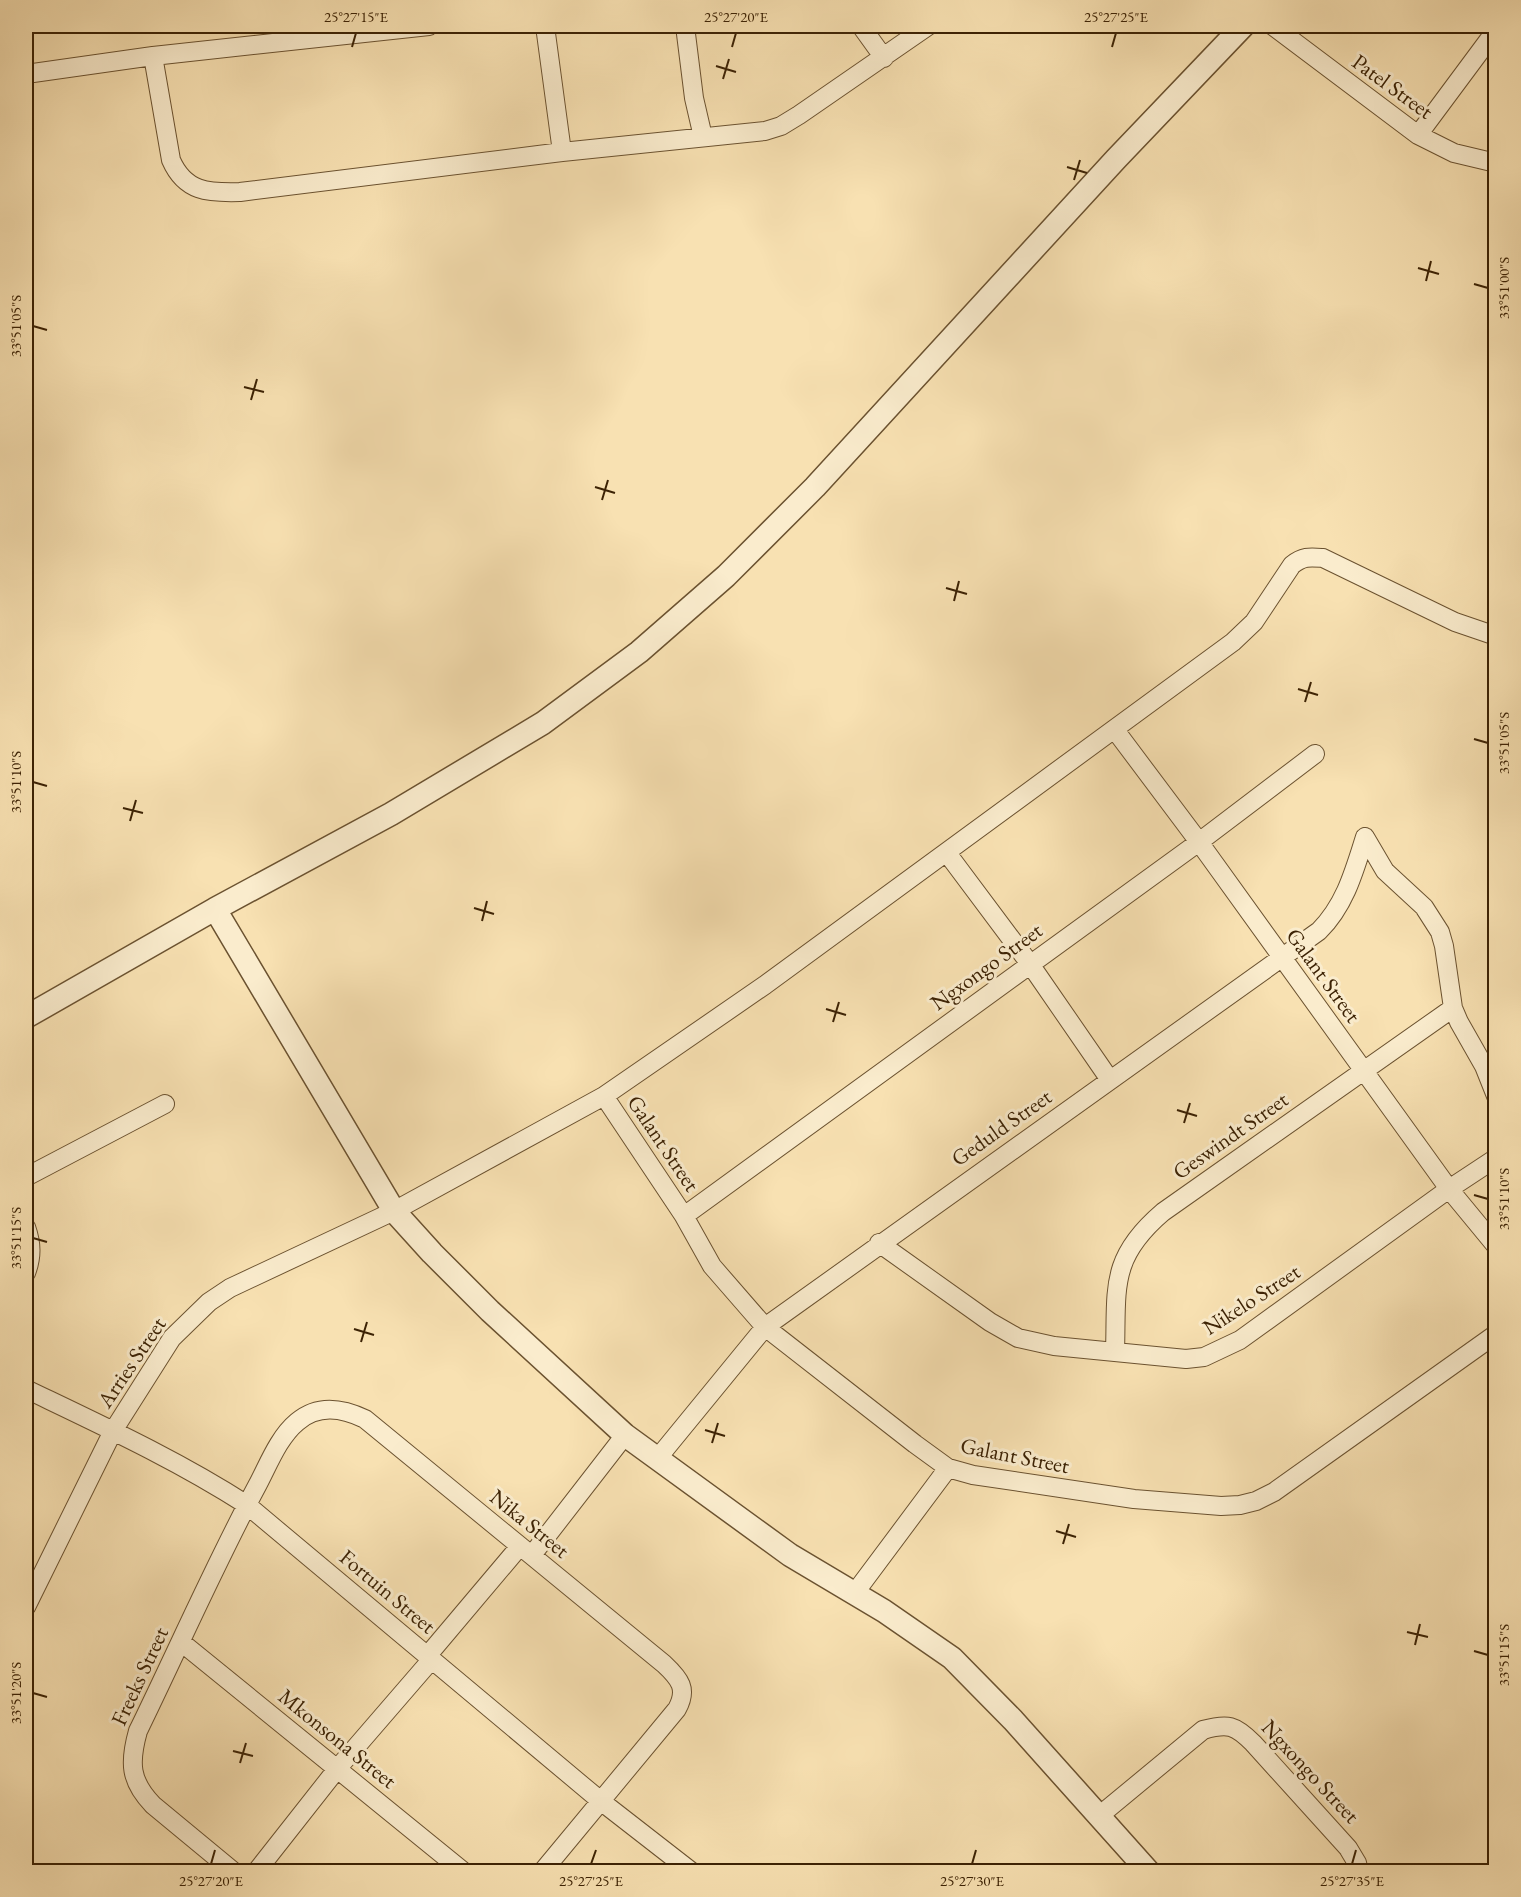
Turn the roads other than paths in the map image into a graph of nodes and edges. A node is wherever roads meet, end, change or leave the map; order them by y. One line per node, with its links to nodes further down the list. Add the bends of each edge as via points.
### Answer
1 (429, 26): 9 (street)
2 (545, 26): 14 (street)
3 (686, 26): 13 (street, via 694,98)
4 (861, 26): 10 (street)
5 (928, 26): 10 (street)
6 (1243, 26): 21 (street, via 815,487 726,576 639,652 543,723 391,814)
7 (1273, 26): 12 (street, Patel Street)
8 (1493, 29): 12 (street)
9 (153, 56): 11 (street); 14 (street, via 171,160 188,184 202,190 240,192)
10 (884, 58): 13 (street, via 782,126)
11 (26, 68)
12 (1418, 135): 15 (street, Patel Street, via 1454,153)
13 (704, 137): 14 (street)
14 (562, 152)
15 (1496, 163)
16 (1496, 636): 17 (street, Galant Street, via 1455,622 1323,558 1300,558 1254,622 1233,642)
17 (1115, 730): 19 (street, Galant Street); 20 (street, Galant Street)
18 (1315, 754): 19 (street, Ngxongo Street)
19 (1199, 842): 22 (street, Galant Street); 23 (street, Ngxongo Street)
20 (947, 853): 23 (street); 28 (street, Galant Street)
21 (215, 909): 25 (street); 34 (street)
22 (1281, 958): 24 (street, Geduld Street, via 1330,919 1348,890 1365,837 1385,871 1424,908 1440,932); 26 (street, Galant Street); 27 (street, Geduld Street)
23 (1030, 964): 27 (street); 35 (street, Ngxongo Street)
24 (1453, 1008): 26 (street, Geswindt Street); 29 (street)
25 (26, 1017)
26 (1364, 1070): 33 (street, Galant Street); 42 (street, Geswindt Street, via 1163,1212 1136,1239 1126,1253 1119,1277)
27 (1110, 1080): 37 (street, Geduld Street)
28 (604, 1096): 34 (street, Galant Street); 35 (street, Galant Street)
29 (1496, 1096)
30 (165, 1104): 32 (street)
31 (1496, 1158): 33 (street, Nikelo Street)
32 (26, 1177)
33 (1449, 1189): 38 (street, Galant Street); 42 (street, Nikelo Street, via 1221,1350 1186,1359)
34 (394, 1211): 44 (street, Arries Street, via 230,1288 209,1302 172,1338); 45 (street, via 490,1311)
35 (684, 1216): 40 (street, Galant Street, via 712,1266)
36 (26, 1227): 39 (street, via 31,1245)
37 (879, 1243): 40 (street, Geduld Street); 42 (street, Nikelo Street, via 1018,1338)
38 (1496, 1246)
39 (26, 1273)
40 (765, 1327): 46 (street, Geduld Street); 47 (street, Galant Street)
41 (1496, 1334): 47 (street, Galant Street, via 1274,1492 1240,1505 1134,1499)
42 (1115, 1352)
43 (26, 1389): 44 (street, Fortuin Street)
44 (113, 1431): 48 (street, Fortuin Street); 51 (street, Arries Street)
45 (626, 1435): 46 (street); 49 (street)
46 (657, 1459): 50 (street, via 790,1556)
47 (948, 1468): 50 (street)
48 (247, 1505): 49 (street, Nika Street, via 296,1422 311,1412 349,1412 365,1419); 52 (street, Freeks Street); 53 (street, Fortuin Street)
49 (526, 1550): 53 (street); 55 (street, Nika Street, via 670,1669 683,1691 677,1709)
50 (854, 1594): 56 (street, via 952,1658)
51 (26, 1607)
52 (181, 1642): 54 (street, Mkonsona Street); 57 (street, Freeks Street, via 138,1731 133,1772 153,1805)
53 (430, 1657): 54 (street); 55 (street, Fortuin Street)
54 (338, 1769): 58 (street); 59 (street, Mkonsona Street)
55 (602, 1802): 60 (street); 61 (street, Fortuin Street)
56 (1099, 1816): 62 (street); 63 (street, Ngxongo Street, via 1203,1730 1229,1726 1239,1729 1253,1743 1348,1848)
57 (234, 1872)
58 (256, 1872)
59 (464, 1872)
60 (542, 1872)
61 (692, 1872)
62 (1149, 1872)
63 (1359, 1872)

